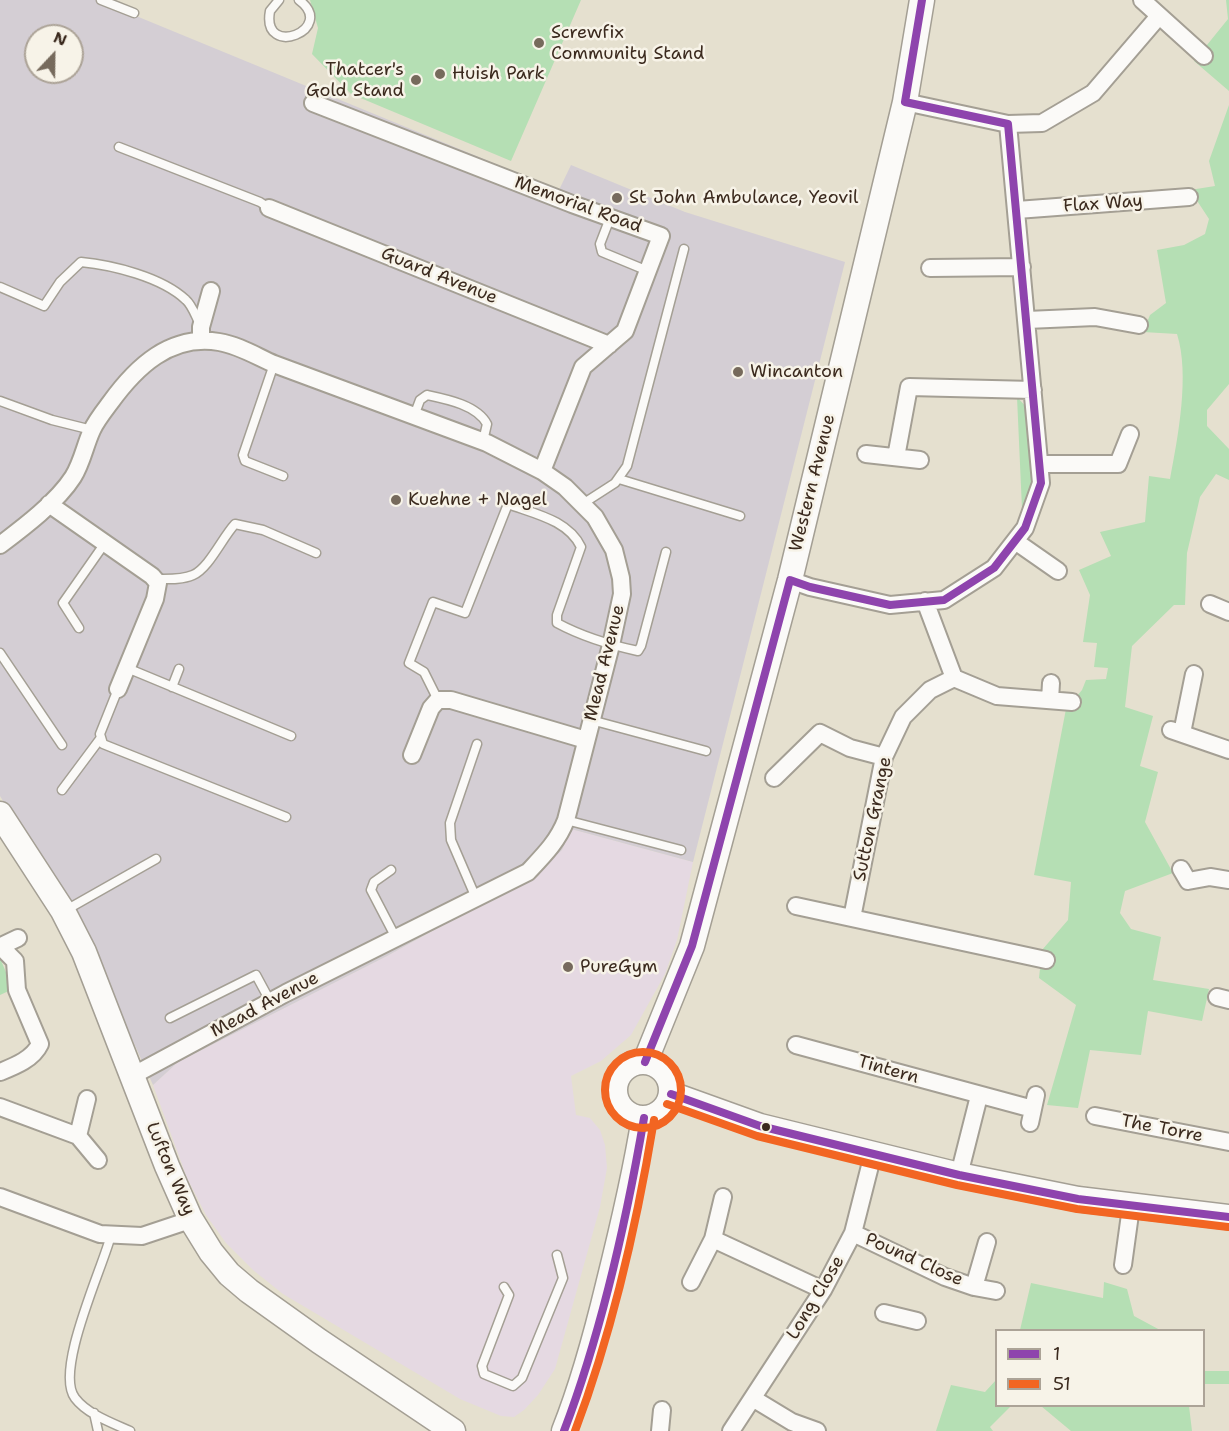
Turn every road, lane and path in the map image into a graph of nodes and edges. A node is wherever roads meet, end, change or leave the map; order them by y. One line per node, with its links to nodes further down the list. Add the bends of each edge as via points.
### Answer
1 (101, 0): 6 (lane)
2 (279, 0): 3 (lane, via 270,10 270,24 278,35 292,38 303,32 309,21 307,8)
3 (299, 0)
4 (922, 0): 9 (street, Western Avenue)
5 (1142, 0): 7 (street)
6 (134, 13)
7 (1159, 16): 8 (street); 11 (street, via 1093,93 1042,123)
8 (1204, 56)
9 (905, 102): 11 (street); 51 (street, Western Avenue)
10 (313, 103): 16 (street, Memorial Road)
11 (1008, 124): 15 (street)
12 (119, 147): 14 (lane)
13 (1189, 197): 15 (street, Flax Way)
14 (269, 208): 26 (street, Guard Avenue)
15 (1017, 210): 18 (street)
16 (610, 218): 20 (lane, via 600,244 602,252); 20 (street, Memorial Road, via 661,236)
17 (684, 249): 40 (lane, via 627,466)
18 (1022, 267): 19 (street); 23 (street)
19 (930, 268)
20 (648, 271): 26 (street, Memorial Road, via 625,331)
21 (0, 287): 25 (lane, via 44,306 60,282 81,262 100,264 159,282 187,300)
22 (211, 291): 25 (street)
23 (1027, 320): 24 (street, via 1095,317); 28 (street)
24 (1139, 325)
25 (201, 334): 27 (street, Mead Avenue); 31 (street, Mead Avenue, via 147,361 128,378)
26 (609, 345): 38 (street, Memorial Road, via 583,367)
27 (274, 364): 30 (street, Mead Avenue); 39 (lane, via 243,455 244,461)
28 (1033, 390): 35 (street, via 909,387); 37 (street)
29 (0, 401): 31 (lane)
30 (414, 416): 33 (street, Mead Avenue); 33 (lane, via 420,400 427,395 474,410 487,424)
31 (92, 430): 42 (street, Mead Avenue, via 74,477)
32 (1130, 434): 37 (street, via 1118,464)
33 (483, 441): 38 (street, Mead Avenue)
34 (867, 454): 35 (street)
35 (896, 457): 36 (street)
36 (920, 459)
37 (1040, 464): 44 (street, via 1041,483 1025,528)
38 (542, 471): 41 (street, Mead Avenue)
39 (282, 476)
40 (619, 479): 41 (lane); 43 (lane)
41 (584, 503): 56 (street, Mead Avenue, via 614,550 621,578)
42 (49, 504): 45 (street); 46 (street, Mead Avenue)
43 (740, 516)
44 (1015, 541): 49 (street); 52 (street, via 994,568 944,600)
45 (105, 543): 50 (street); 55 (lane, via 63,603)
46 (0, 545)
47 (666, 552): 56 (lane, via 641,646 638,651)
48 (316, 553): 50 (lane, via 262,530 235,524 201,569 192,575)
49 (1058, 571)
50 (155, 579): 58 (street, via 155,599)
51 (790, 580): 52 (street, via 890,605); 99 (street, Western Avenue, via 692,945)
52 (925, 602): 61 (street)
53 (1210, 604): 54 (street)
54 (1229, 612)
55 (79, 628)
56 (611, 645): 65 (lane, via 557,623 581,547 575,536 563,525 508,504 465,613 433,602 409,663 424,672); 68 (street, Mead Avenue)
57 (0, 653): 73 (lane)
58 (126, 668): 63 (lane); 64 (street)
59 (179, 669): 63 (lane)
60 (1194, 674): 74 (street, via 1177,732)
61 (954, 678): 66 (street, via 997,696); 77 (street, Sutton Grange, via 930,690 903,717)
62 (1051, 683): 66 (street)
63 (172, 687): 69 (lane)
64 (118, 689): 70 (lane)
65 (438, 700): 71 (street, via 451,700); 76 (street, via 430,708)
66 (1050, 700): 67 (street)
67 (1072, 702)
68 (591, 720): 71 (street, Mead Avenue); 75 (lane)
69 (291, 736)
70 (100, 739): 79 (lane); 81 (lane, via 107,747)
71 (586, 740): 82 (street, Mead Avenue)
72 (477, 744): 88 (lane, via 450,823 450,840)
73 (62, 745)
74 (1229, 750)
75 (706, 751)
76 (412, 755)
77 (884, 757): 78 (street, via 850,748 819,733); 91 (street, Sutton Grange)
78 (774, 778)
79 (62, 790)
80 (0, 814): 90 (street, Lufton Way)
81 (286, 818)
82 (566, 820): 83 (lane); 88 (street, Mead Avenue, via 560,836 528,872)
83 (681, 850)
84 (156, 859): 90 (lane)
85 (1181, 869): 87 (street, via 1188,880)
86 (391, 870): 93 (lane, via 374,882 371,890)
87 (1229, 880)
88 (476, 898): 93 (street, Mead Avenue)
89 (796, 906): 91 (street)
90 (63, 912): 101 (street, Lufton Way, via 84,952)
91 (852, 918): 95 (street)
92 (18, 938): 94 (street)
93 (396, 938): 96 (street, Mead Avenue)
94 (1, 946): 100 (street, via 15,962 17,990 40,1044 36,1053)
95 (1046, 960)
96 (270, 1001): 97 (lane, via 256,975); 101 (street, Mead Avenue)
97 (170, 1018)
98 (796, 1045): 103 (street, Tintern)
99 (645, 1062): 102 (street, via 654,1064 667,1076); 108 (street, via 623,1071 615,1093 622,1108)
100 (0, 1072)
101 (132, 1076): 118 (street, Lufton Way)
102 (671, 1094): 108 (street, via 659,1113); 111 (street, via 760,1126)
103 (979, 1096): 106 (street, Tintern); 113 (street)
104 (87, 1099): 109 (street)
105 (0, 1107): 109 (street)
106 (1033, 1109)
107 (1095, 1114): 110 (street, The Torre)
108 (644, 1118): 138 (street, via 633,1187 598,1327)
109 (78, 1136): 112 (street)
110 (1229, 1142)
111 (873, 1154): 113 (street); 119 (street, Long Close)
112 (98, 1160)
113 (959, 1175): 116 (street)
114 (0, 1197): 120 (street)
115 (723, 1197): 121 (street)
116 (1131, 1207): 117 (street); 124 (street)
117 (1229, 1217)
118 (190, 1218): 120 (street, via 142,1236); 137 (street, Lufton Way, via 229,1274 249,1291)
119 (854, 1233): 127 (street, Pound Close); 128 (street, Long Close)
120 (111, 1235): 134 (lane, via 76,1337 69,1376 74,1398)
121 (713, 1239): 125 (street); 128 (street)
122 (987, 1242): 127 (street, Pound Close)
123 (557, 1255): 126 (lane, via 563,1278 522,1378 513,1386 484,1374 482,1366 509,1295)
124 (1123, 1265)
125 (691, 1282)
126 (504, 1287)
127 (974, 1287): 129 (street, Pound Close)
128 (823, 1290): 132 (street, Long Close)
129 (996, 1291)
130 (884, 1313): 131 (street)
131 (918, 1321)
132 (754, 1399): 140 (street, Long Close); 141 (street, via 792,1422)
133 (662, 1410): 139 (street)
134 (94, 1413): 135 (lane); 136 (lane)
135 (98, 1431)
136 (130, 1431)
137 (453, 1431)
138 (564, 1431)
139 (660, 1431)
140 (731, 1431)
141 (818, 1431)

